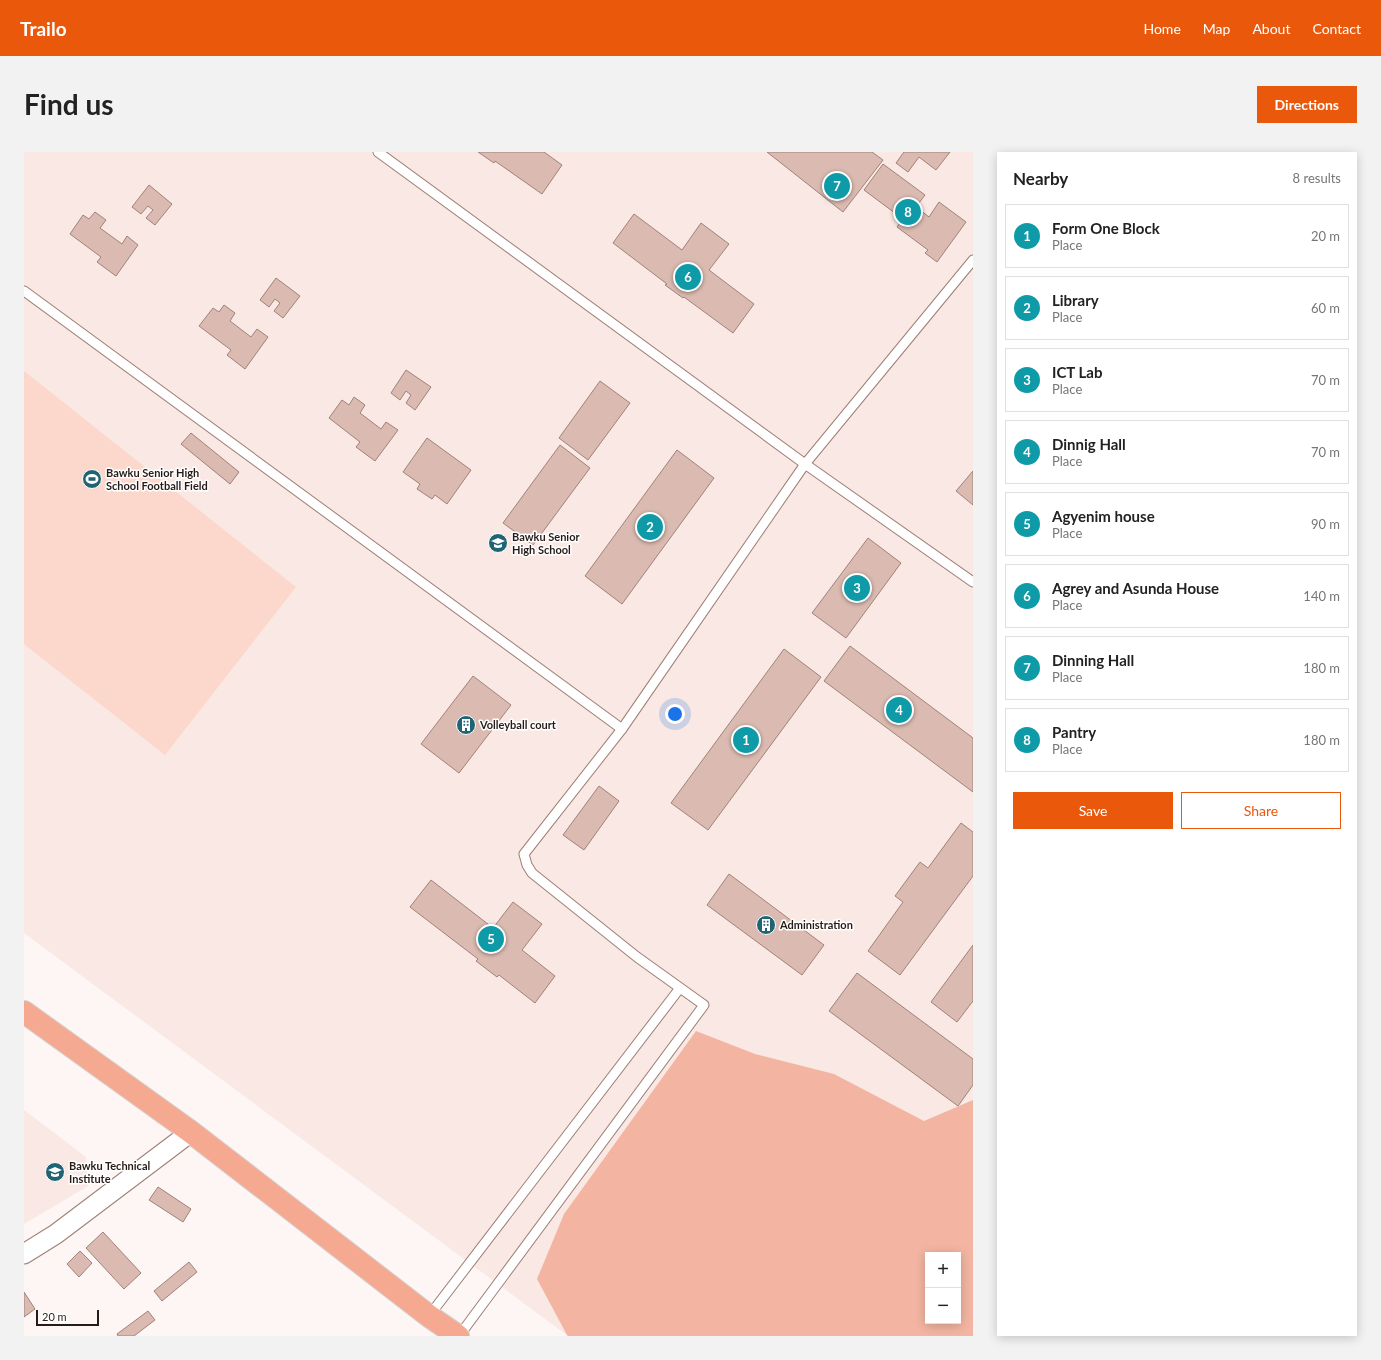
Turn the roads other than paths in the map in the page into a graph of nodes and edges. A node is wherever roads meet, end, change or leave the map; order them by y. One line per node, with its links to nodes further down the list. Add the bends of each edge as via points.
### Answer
1 (378, 152): 4 (lane)
2 (973, 260): 4 (lane)
3 (24, 291): 6 (lane)
4 (805, 464): 5 (lane); 6 (lane)
5 (973, 582)
6 (622, 729): 7 (lane, via 524,854 532,873)
7 (680, 988): 11 (lane); 12 (lane, via 704,1005)
8 (24, 1012): 9 (highway)
9 (191, 1132): 10 (street, via 56,1234); 11 (highway)
10 (24, 1254)
11 (429, 1316): 12 (highway)
12 (458, 1336)

